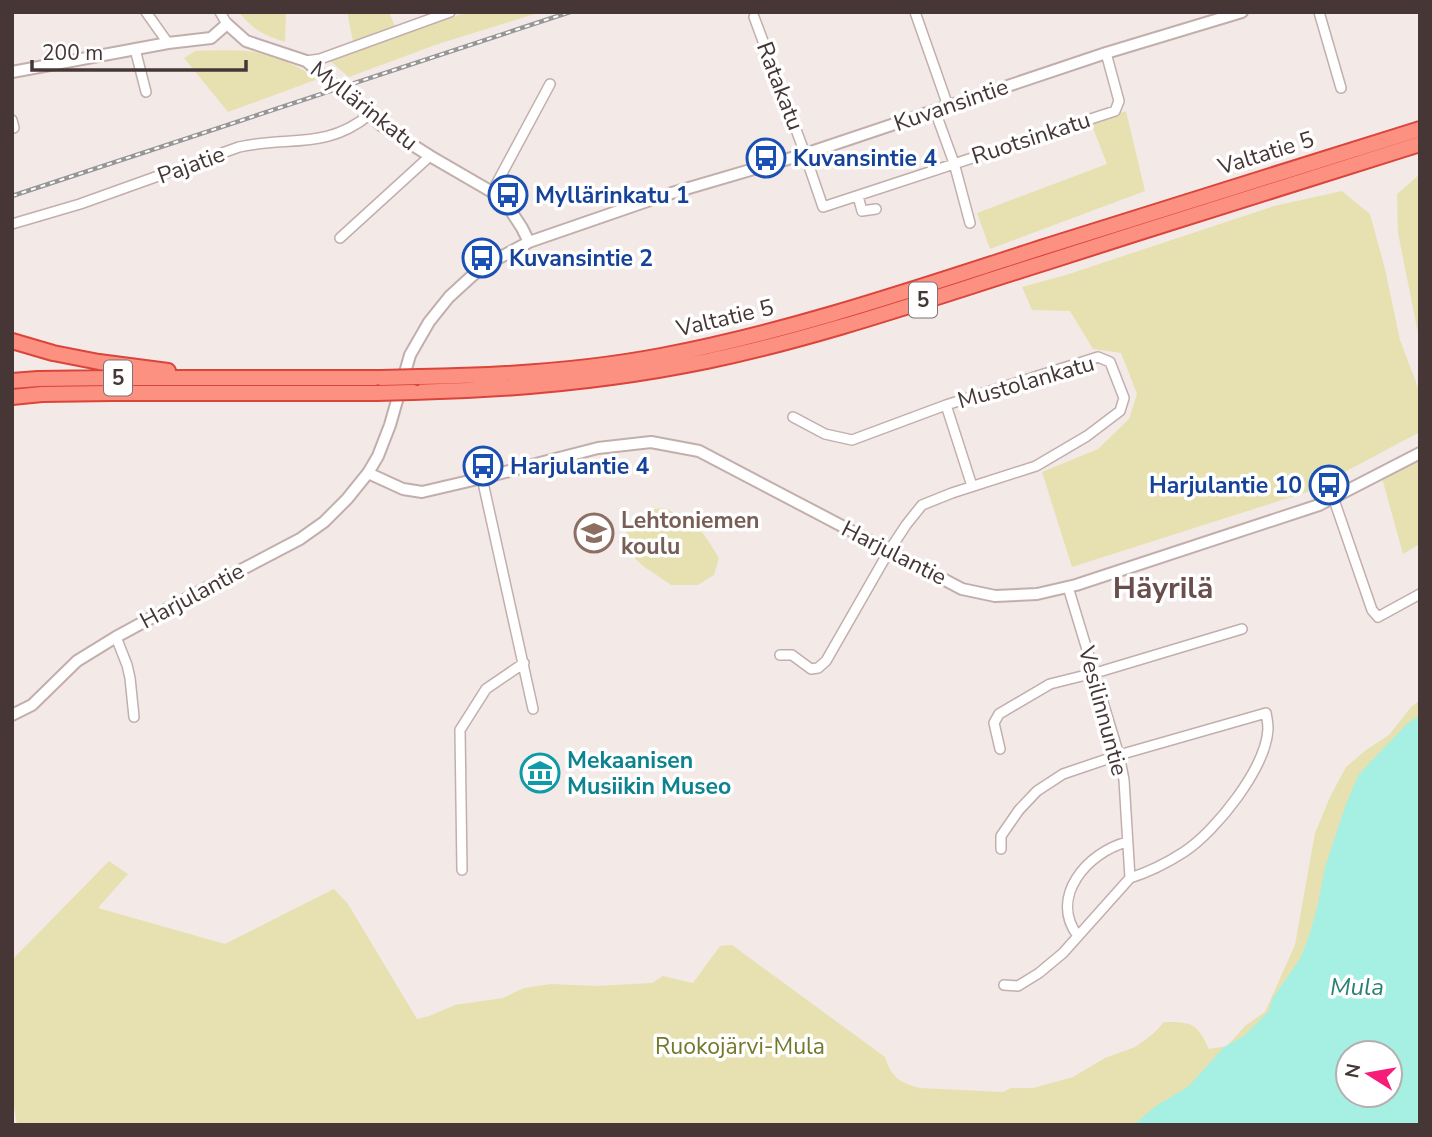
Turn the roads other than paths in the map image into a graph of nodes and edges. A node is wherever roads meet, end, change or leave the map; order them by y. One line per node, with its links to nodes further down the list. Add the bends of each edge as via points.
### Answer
1 (146, 12): 10 (street)
2 (220, 12): 9 (street, Myllärinkatu)
3 (450, 12): 13 (street)
4 (915, 12): 18 (street)
5 (1242, 12): 7 (street, Kuvansintie)
6 (1319, 12): 16 (street)
7 (1217, 16): 12 (street, Kuvansintie)
8 (754, 17): 23 (street, Ratakatu)
9 (227, 24): 10 (street, via 211,38); 13 (street, Myllärinkatu, via 246,41)
10 (168, 43): 11 (street)
11 (135, 50): 14 (street); 17 (street)
12 (1106, 53): 18 (street, Kuvansintie); 25 (street, Ruotsinkatu, via 1119,101 1115,111)
13 (306, 61): 20 (street, Myllärinkatu)
14 (12, 72)
15 (550, 84): 26 (street)
16 (1341, 88)
17 (146, 92)
18 (947, 106): 19 (street, Kuvansintie)
19 (935, 111): 23 (street, Kuvansintie); 25 (street)
20 (369, 115): 24 (street, Myllärinkatu); 30 (street, Pajatie, via 327,137 239,147)
21 (1420, 129): 36 (highway, Valtatie 5 / 5, bridge, via 773,331 610,363 419,377)
22 (1420, 144): 36 (highway, Valtatie 5 / 5, bridge, via 756,350 562,384 413,392)
23 (805, 154): 27 (street, Ruotsinkatu, via 823,206); 32 (street, Kuvansintie)
24 (430, 156): 26 (street, Myllärinkatu); 31 (street)
25 (954, 163): 27 (street, Ruotsinkatu); 29 (street)
26 (492, 192): 32 (street, Myllärinkatu, via 509,208)
27 (858, 196): 28 (street, via 862,211)
28 (876, 209)
29 (970, 223)
30 (12, 224)
31 (340, 238)
32 (529, 242): 40 (street, Kuvansintie, via 473,275 429,322 410,355)
33 (12, 341): 34 (highway, via 99,362)
34 (225, 379): 35 (highway, Valtatie 5 / 5); 36 (highway, Valtatie 5 / 5)
35 (12, 381)
36 (379, 385): 37 (highway, Valtatie 5 / 5)
37 (12, 397)
38 (946, 405): 39 (street, Mustolankatu, via 852,440 825,435); 44 (street); 44 (street, Mustolankatu, via 1098,357 1110,362 1124,398 1120,411 1087,436 1035,466)
39 (793, 417)
40 (390, 425): 42 (street, Harjulantie)
41 (1420, 453): 45 (street, Harjulantie)
42 (368, 473): 43 (street, Harjulantie, via 422,492); 50 (street, Harjulantie, via 324,522 300,539)
43 (482, 478): 46 (street, Harjulantie, via 598,448 651,442 699,451); 52 (street)
44 (972, 486): 46 (street, Mustolankatu, via 922,505)
45 (1333, 497): 47 (street, Harjulantie); 48 (street, via 1378,617)
46 (889, 551): 47 (street, Harjulantie, via 962,589 995,596); 51 (street, Mustolankatu, via 826,661 811,668 792,655)
47 (1068, 587): 53 (street, Vesilinnuntie)
48 (1420, 594)
49 (1242, 629): 53 (street)
50 (116, 638): 55 (street, Harjulantie, via 77,661 32,705); 56 (street, via 130,678)
51 (780, 655)
52 (524, 663): 54 (street); 61 (street, via 486,689 460,730)
53 (1094, 673): 57 (street, via 1050,684 999,714 994,723); 58 (street, Vesilinnuntie)
54 (533, 709)
55 (12, 715)
56 (134, 717)
57 (1000, 748)
58 (1119, 755): 59 (street, Vesilinnuntie); 60 (street, via 1063,774 1037,792 1001,836); 62 (street, via 1266,713 1268,730 1261,754 1220,819 1185,852)
59 (1127, 842): 62 (street, Vesilinnuntie); 63 (street, via 1093,858 1074,882 1068,913)
60 (1001, 849)
61 (462, 870)
62 (1130, 878): 63 (street)
63 (1078, 936): 64 (street, via 1039,973 1018,986)
64 (1004, 985)

